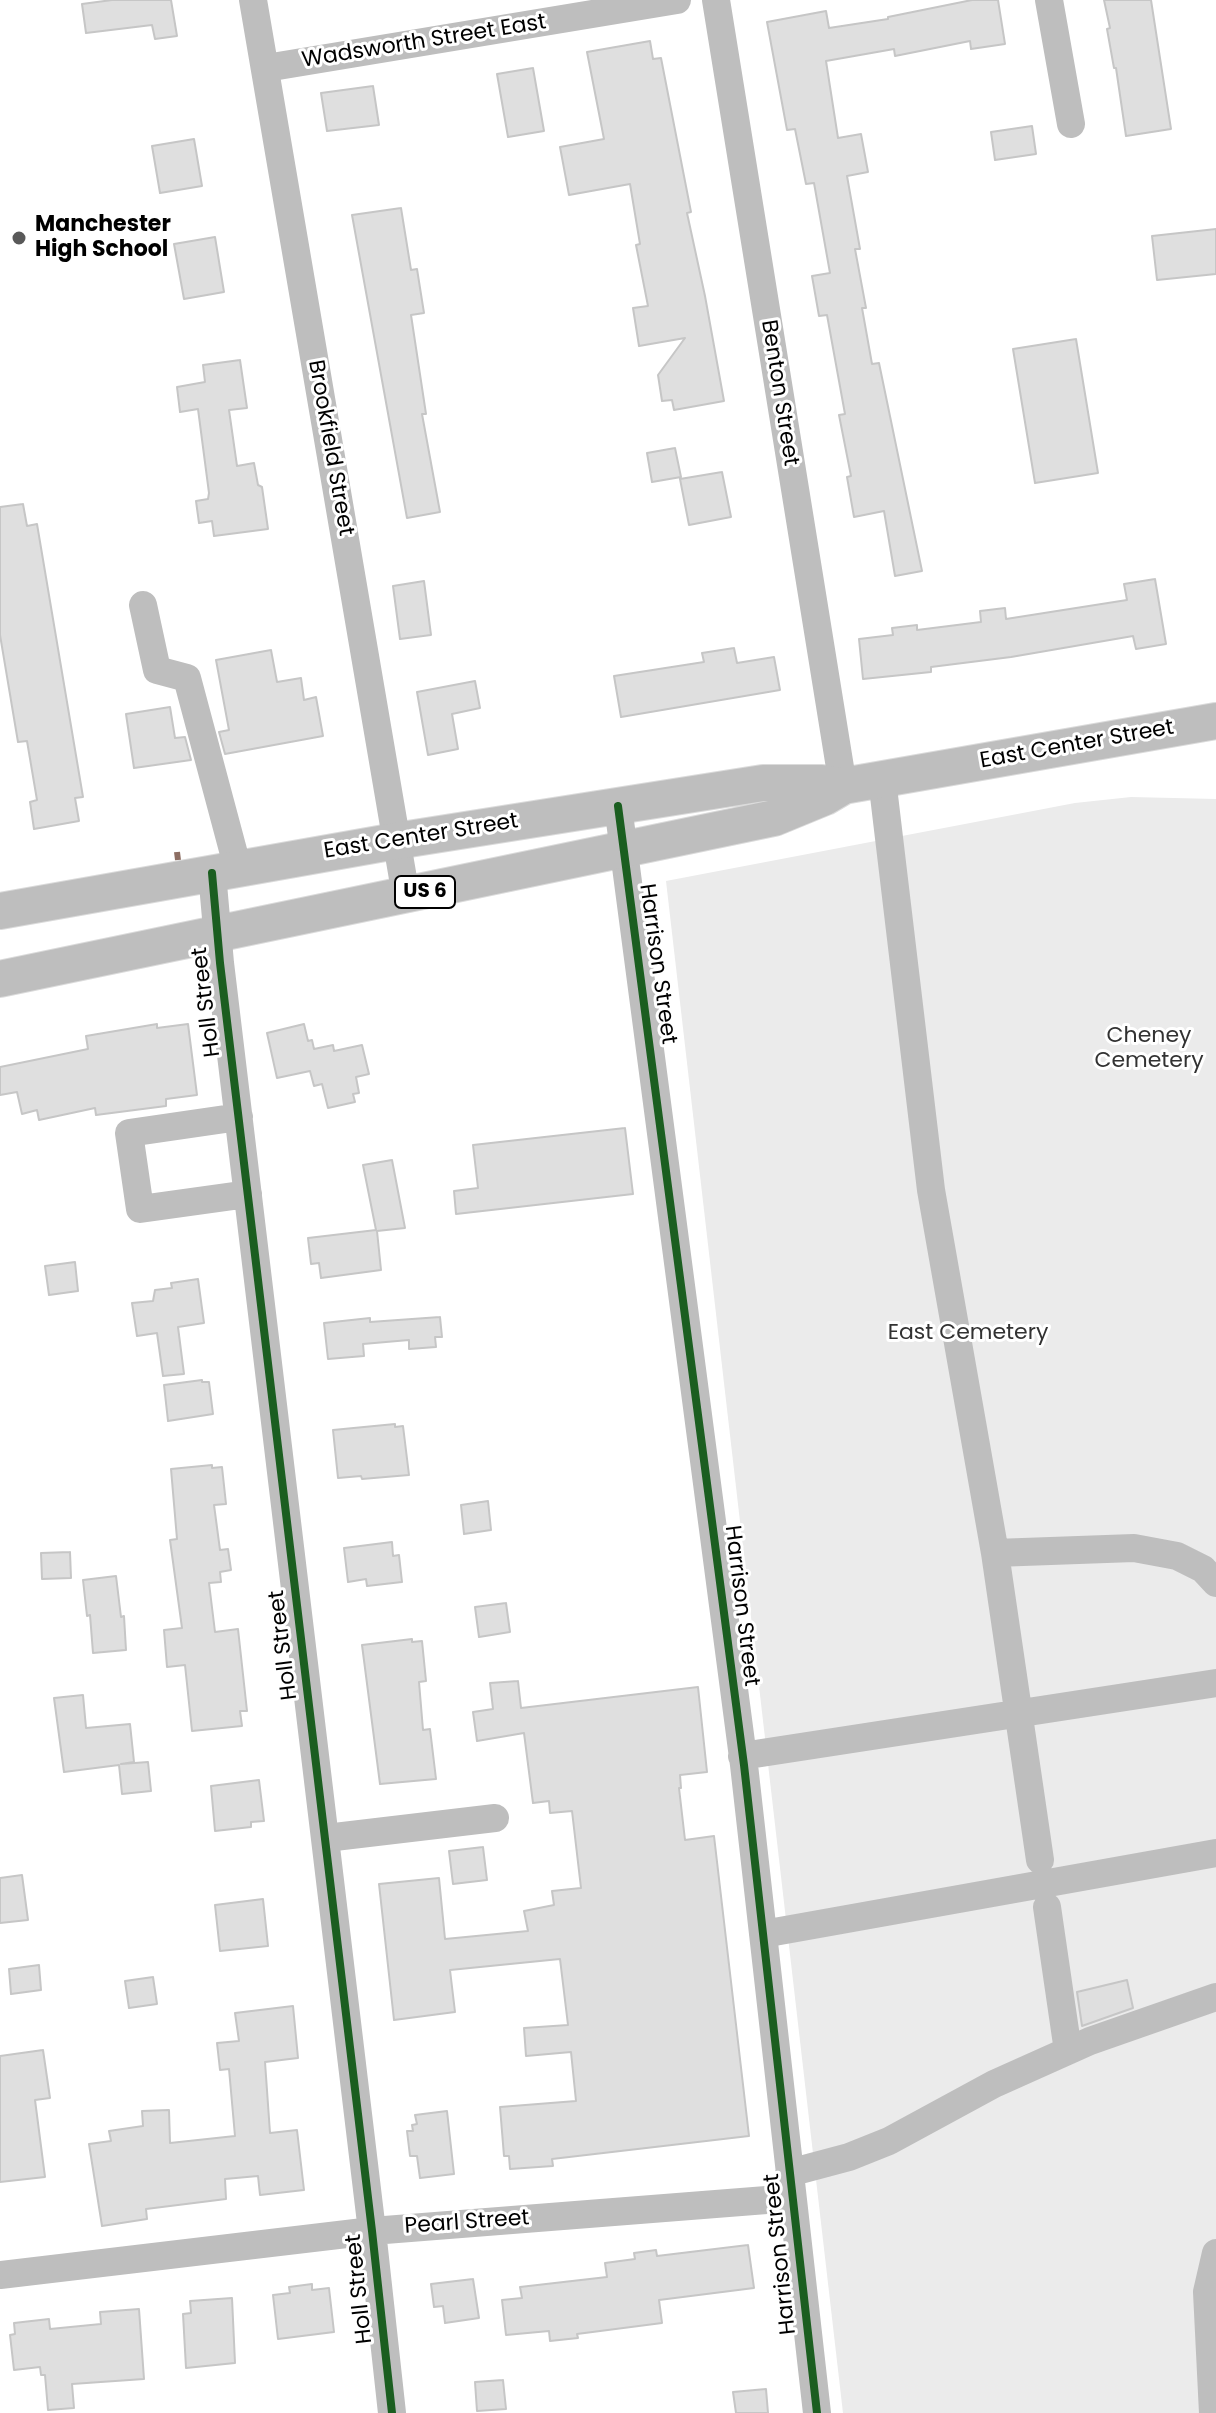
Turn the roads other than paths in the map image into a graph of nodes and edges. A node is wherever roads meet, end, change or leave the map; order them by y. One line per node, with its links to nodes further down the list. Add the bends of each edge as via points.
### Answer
1 (253, 0): 5 (street, Brookfield Street)
2 (677, 0): 5 (street, Wadsworth Street East)
3 (716, 0): 10 (street, Benton Street)
4 (1049, 0): 6 (street)
5 (266, 68): 12 (street, Brookfield Street)
6 (1071, 124)
7 (143, 605): 14 (street, Holl Street, via 157,670 187,678)
8 (1216, 721): 9 (main road, East Center Street / US 6)
9 (882, 779): 10 (main road, East Center Street / US 6); 21 (street, via 931,1190)
10 (843, 786): 11 (main road, East Center Street / US 6, via 763,783); 13 (main road, East Center Street / US 6, via 774,818)
11 (618, 806): 12 (main road, East Center Street / US 6); 13 (street, Harrison Street)
12 (396, 841): 14 (main road, East Center Street / US 6); 15 (street, Brookfield Street)
13 (623, 849): 15 (main road, East Center Street / US 6); 25 (street, Harrison Street)
14 (225, 871): 16 (main road, East Center Street / US 6); 17 (street, Holl Street)
15 (406, 896): 17 (main road, East Center Street / US 6)
16 (0, 911)
17 (217, 935): 18 (main road, East Center Street / US 6); 19 (street, Holl Street)
18 (0, 979)
19 (239, 1117): 20 (street, Holl Street); 20 (street, via 129,1133 140,1209)
20 (248, 1194): 27 (street, Holl Street)
21 (995, 1553): 22 (street, via 1134,1548 1177,1556 1203,1569); 24 (street)
22 (1216, 1583)
23 (1216, 1683): 24 (street)
24 (1019, 1713): 25 (street); 29 (street)
25 (742, 1756): 31 (street, Harrison Street)
26 (495, 1818): 27 (street)
27 (326, 1838): 35 (street, Holl Street)
28 (1216, 1853): 31 (street)
29 (1040, 1860)
30 (1047, 1907): 33 (street)
31 (763, 1934): 34 (street, Harrison Street)
32 (1216, 1997): 33 (street, Pearl Street)
33 (1068, 2051): 34 (street, Pearl Street)
34 (791, 2186): 35 (street, Pearl Street); 39 (street, Harrison Street)
35 (372, 2231): 37 (street, Pearl Street); 38 (street, Holl Street)
36 (1216, 2253): 40 (street, via 1207,2292)
37 (0, 2275)
38 (392, 2413)
39 (817, 2413)
40 (1213, 2413)

